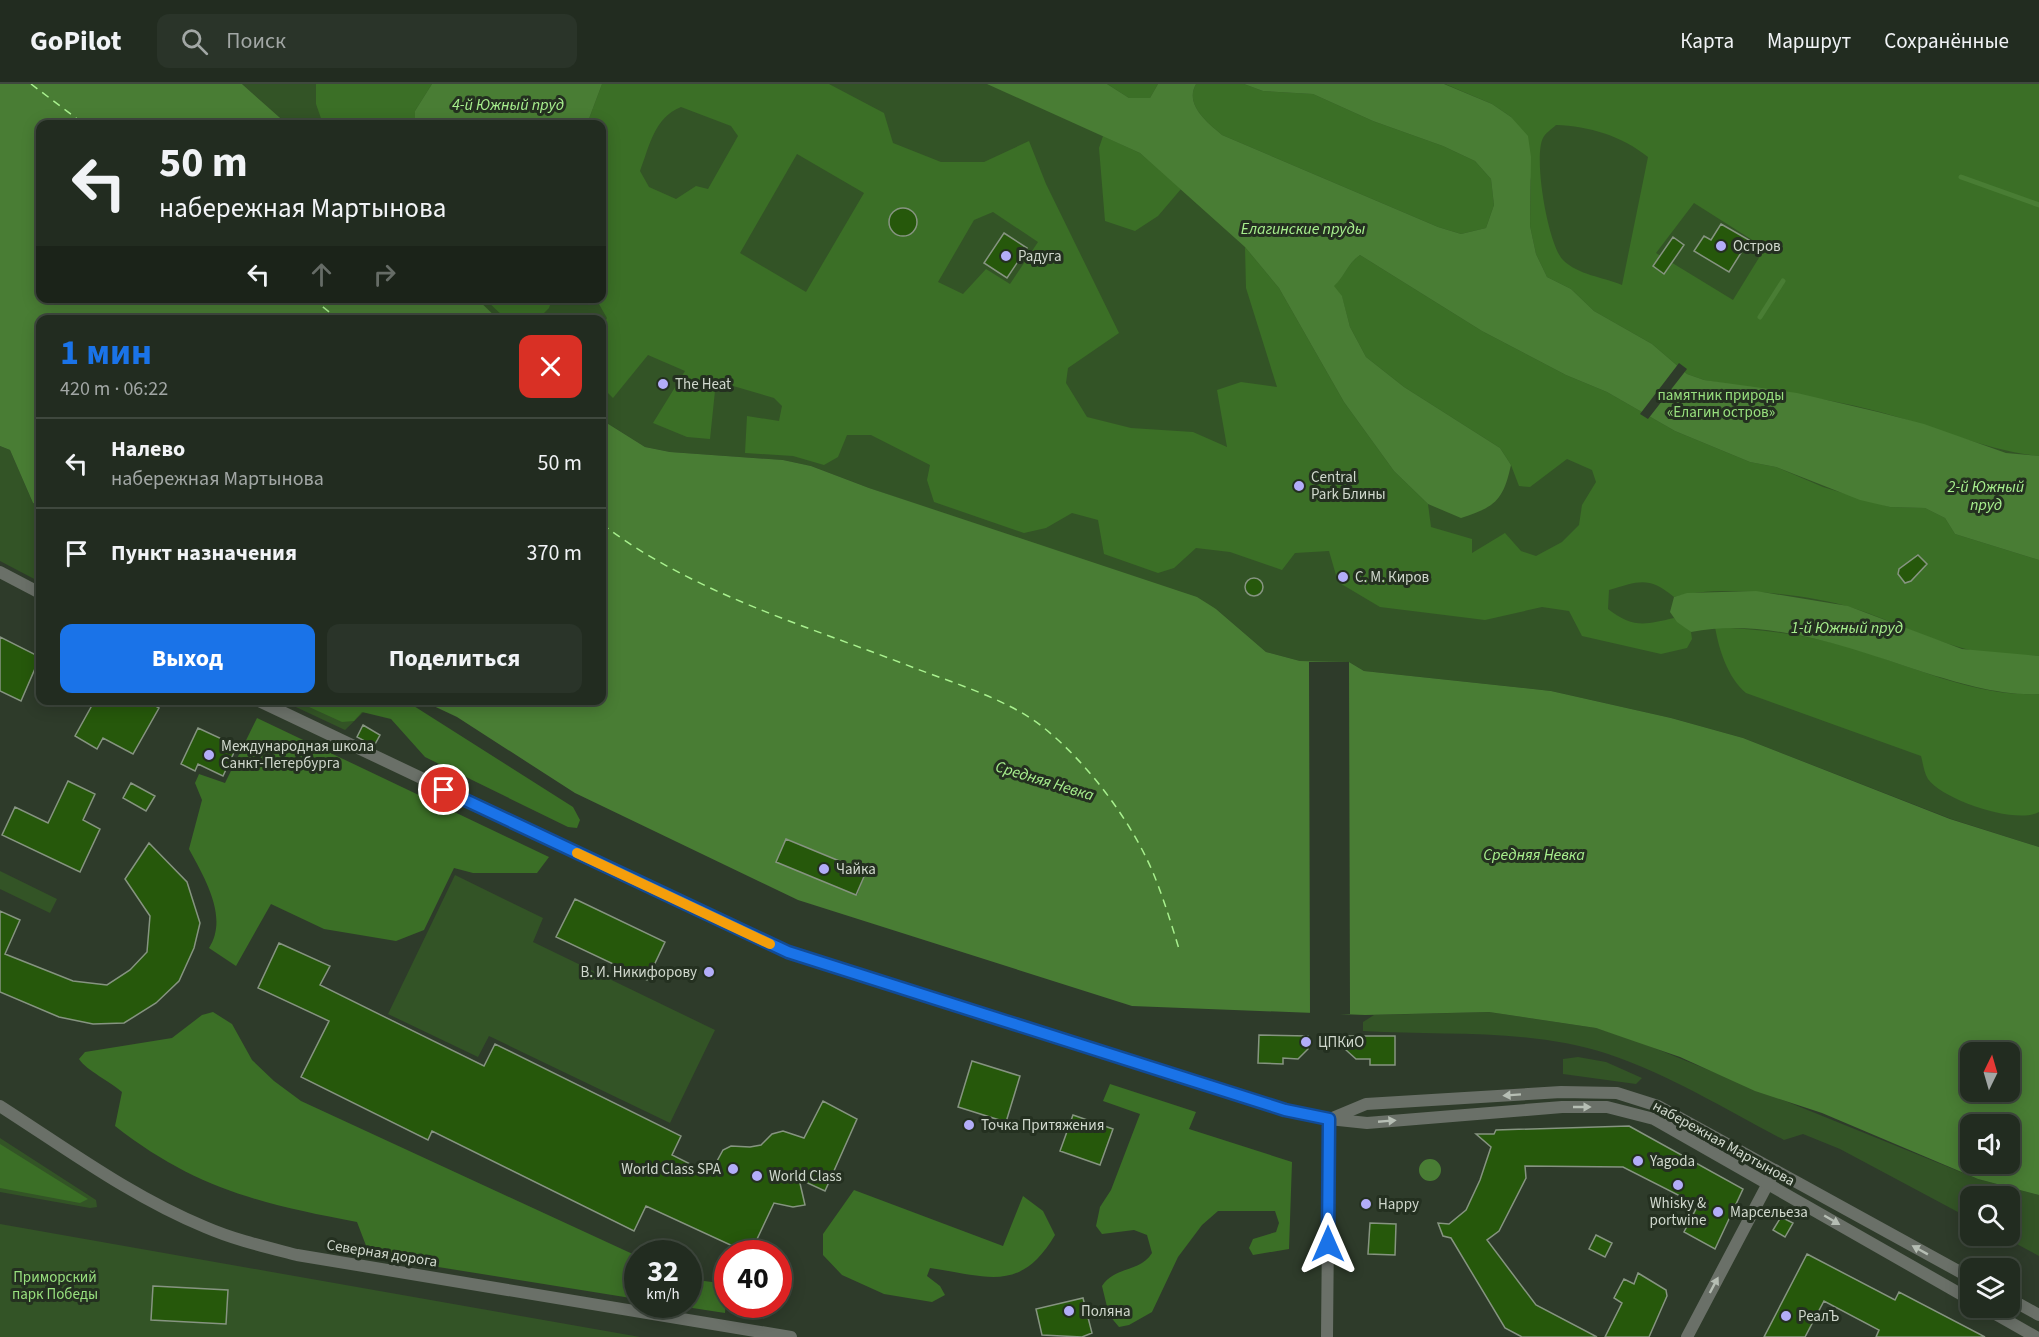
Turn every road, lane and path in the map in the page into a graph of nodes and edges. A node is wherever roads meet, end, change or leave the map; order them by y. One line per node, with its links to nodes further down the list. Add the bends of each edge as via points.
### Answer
1 (0, 572): 2 (street)
2 (36, 591)
3 (269, 705): 5 (street, набережная Мартынова, via 788,952 1285,1110)
4 (0, 1106): 13 (street, Северная дорога, via 147,1200 246,1242 297,1255)
5 (1329, 1119): 6 (street, набережная Мартынова, one-way to 5, via 1658,1106 1617,1093 1561,1092 1366,1104); 7 (street, набережная Мартынова, one-way to 7, via 1367,1123 1562,1107 1615,1107 1654,1119); 14 (street)
6 (1775, 1170): 7 (street); 8 (street, набережная Мартынова, one-way to 6)
7 (1768, 1184): 9 (street, набережная Мартынова, one-way to 9); 15 (street, one-way to 7)
8 (1960, 1272)
9 (1960, 1294)
10 (2020, 1305): 11 (street)
11 (2039, 1315)
12 (2003, 1318): 16 (street)
13 (792, 1337)
14 (1327, 1337)
15 (1687, 1337)
16 (2036, 1337)

